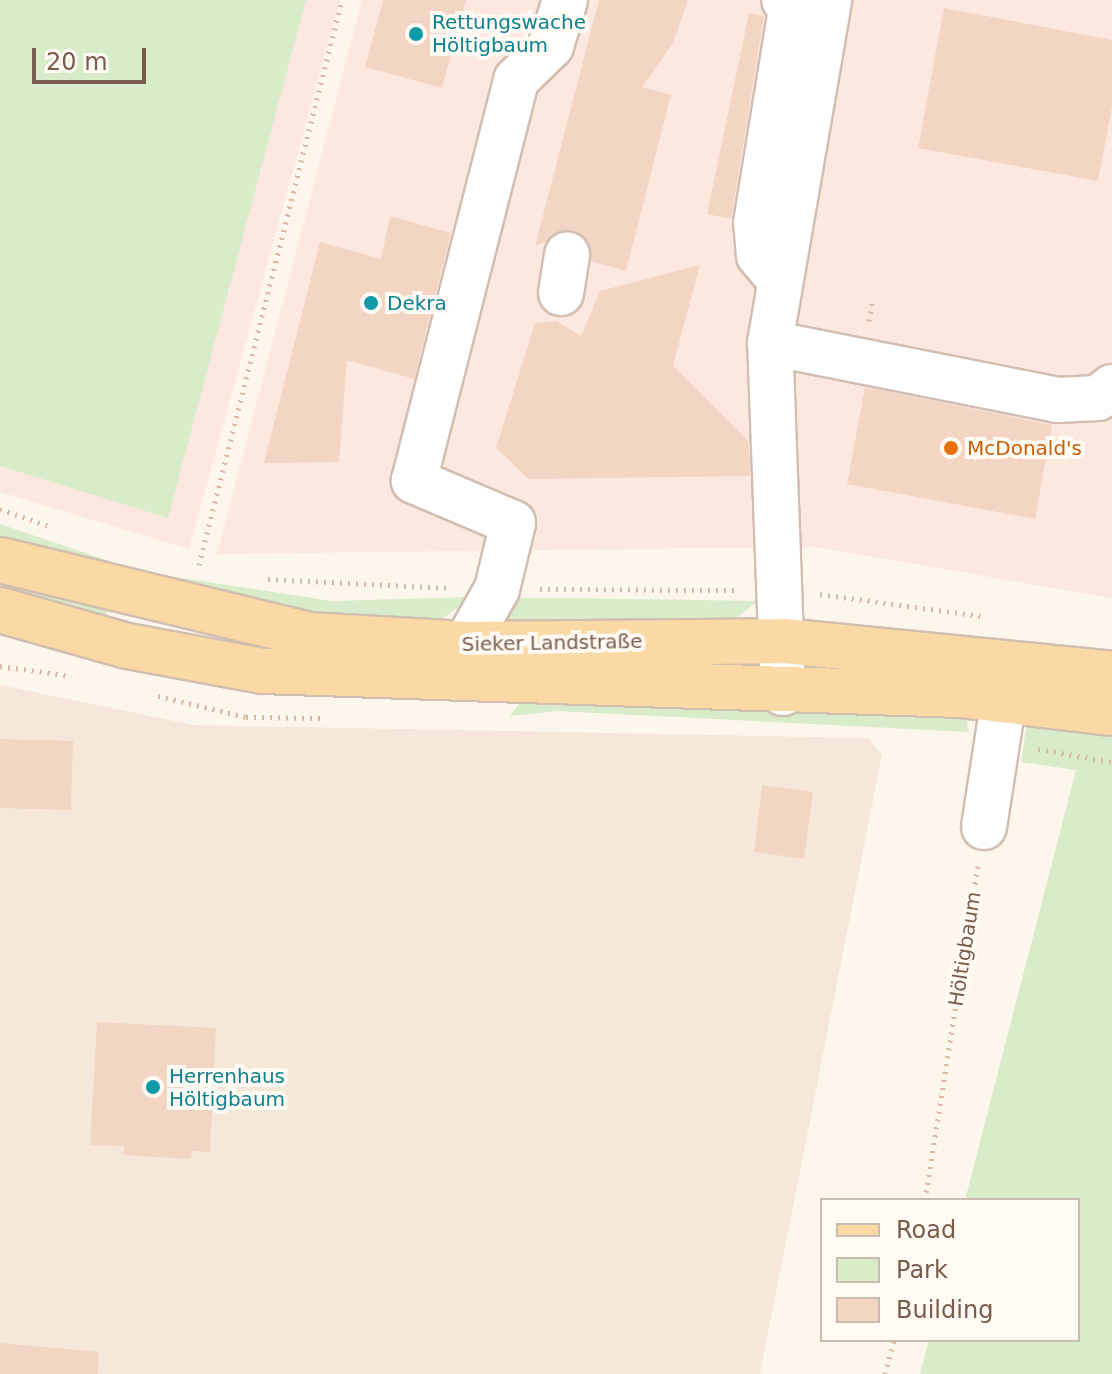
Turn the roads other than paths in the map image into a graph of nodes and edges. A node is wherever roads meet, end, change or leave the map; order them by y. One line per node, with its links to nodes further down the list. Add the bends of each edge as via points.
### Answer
1 (565, 0): 10 (lane, via 551,46 516,80 414,481 513,523 497,589)
2 (784, 0): 4 (lane, via 792,2 756,223 759,255)
3 (829, 0): 4 (lane)
4 (778, 278): 5 (lane)
5 (770, 343): 6 (lane, via 1057,400 1098,398); 9 (lane, via 773,495)
6 (1112, 387)
7 (0, 560): 10 (main road, Sieker Landstraße, via 257,626)
8 (0, 610): 12 (main road, Sieker Landstraße, via 127,646 262,671)
9 (784, 641): 10 (main road, Sieker Landstraße); 11 (main road, Sieker Landstraße); 12 (lane)
10 (466, 644)
11 (1112, 674)
12 (783, 693): 13 (main road, Sieker Landstraße)
13 (1004, 698): 14 (main road, Sieker Landstraße); 15 (lane)
14 (1112, 713)
15 (984, 827)

